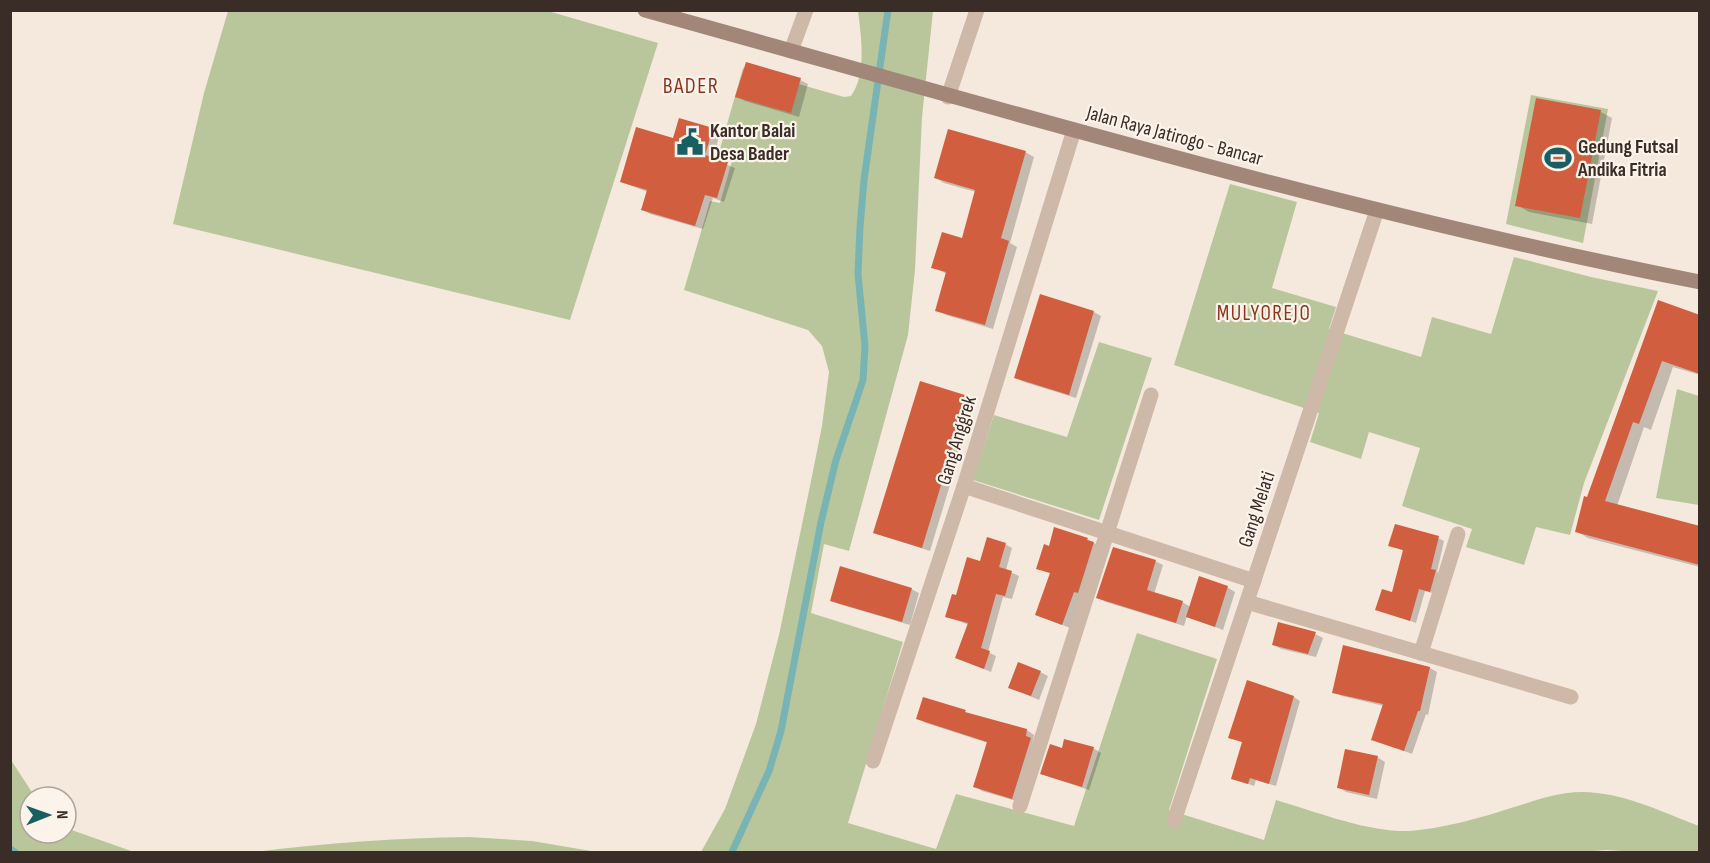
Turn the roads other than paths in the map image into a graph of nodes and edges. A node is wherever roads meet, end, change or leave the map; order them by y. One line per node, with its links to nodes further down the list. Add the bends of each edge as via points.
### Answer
1 (645, 10): 4 (main road, Jalan Raya Jatirogo - Bancar)
2 (806, 10): 4 (street)
3 (977, 10): 5 (street)
4 (791, 51): 5 (main road, Jalan Raya Jatirogo - Bancar)
5 (948, 97): 6 (main road, Jalan Raya Jatirogo - Bancar)
6 (1074, 130): 7 (main road, Jalan Raya Jatirogo - Bancar); 10 (street, Gang Anggrek)
7 (1377, 210): 8 (main road, Jalan Raya Jatirogo - Bancar, via 1575,258); 13 (street, Gang Melati)
8 (1700, 282)
9 (1151, 394): 11 (street)
10 (964, 486): 11 (street); 17 (street, Gang Anggrek)
11 (1107, 533): 13 (street); 18 (street)
12 (1458, 534): 15 (street)
13 (1254, 581): 14 (street, Gang Melati)
14 (1247, 602): 15 (street); 19 (street, Gang Melati)
15 (1421, 653): 16 (street)
16 (1571, 698)
17 (873, 761)
18 (1020, 806)
19 (1174, 821)

